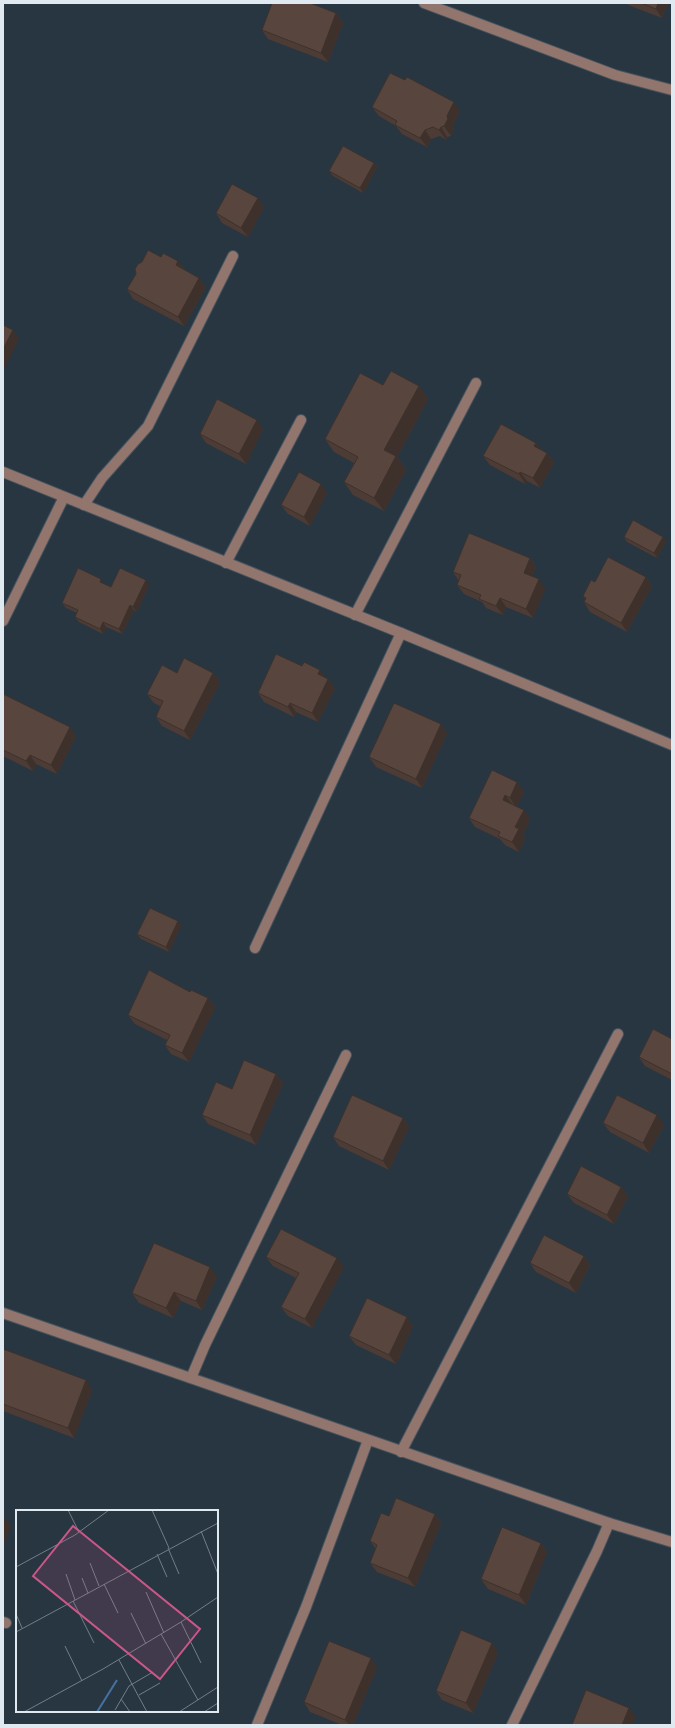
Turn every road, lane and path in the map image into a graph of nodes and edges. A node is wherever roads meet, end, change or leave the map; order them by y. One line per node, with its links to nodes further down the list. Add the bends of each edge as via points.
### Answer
1 (424, 3): 2 (street, via 615,75)
2 (671, 86)
3 (233, 256): 8 (street, via 148,426 102,478)
4 (476, 383): 10 (street)
5 (301, 420): 9 (street)
6 (3, 472): 7 (street)
7 (64, 497): 8 (street); 11 (street)
8 (84, 505): 9 (street)
9 (226, 563): 10 (street)
10 (355, 615): 12 (street)
11 (3, 621)
12 (401, 633): 13 (street); 14 (street)
13 (672, 745)
14 (255, 948)
15 (618, 1034): 20 (street)
16 (346, 1055): 18 (street)
17 (3, 1313): 18 (street)
18 (191, 1378): 19 (street)
19 (368, 1440): 20 (street); 23 (street, via 306,1607)
20 (401, 1452): 21 (street)
21 (610, 1523): 22 (street); 24 (street)
22 (672, 1542)
23 (257, 1725)
24 (512, 1725)

